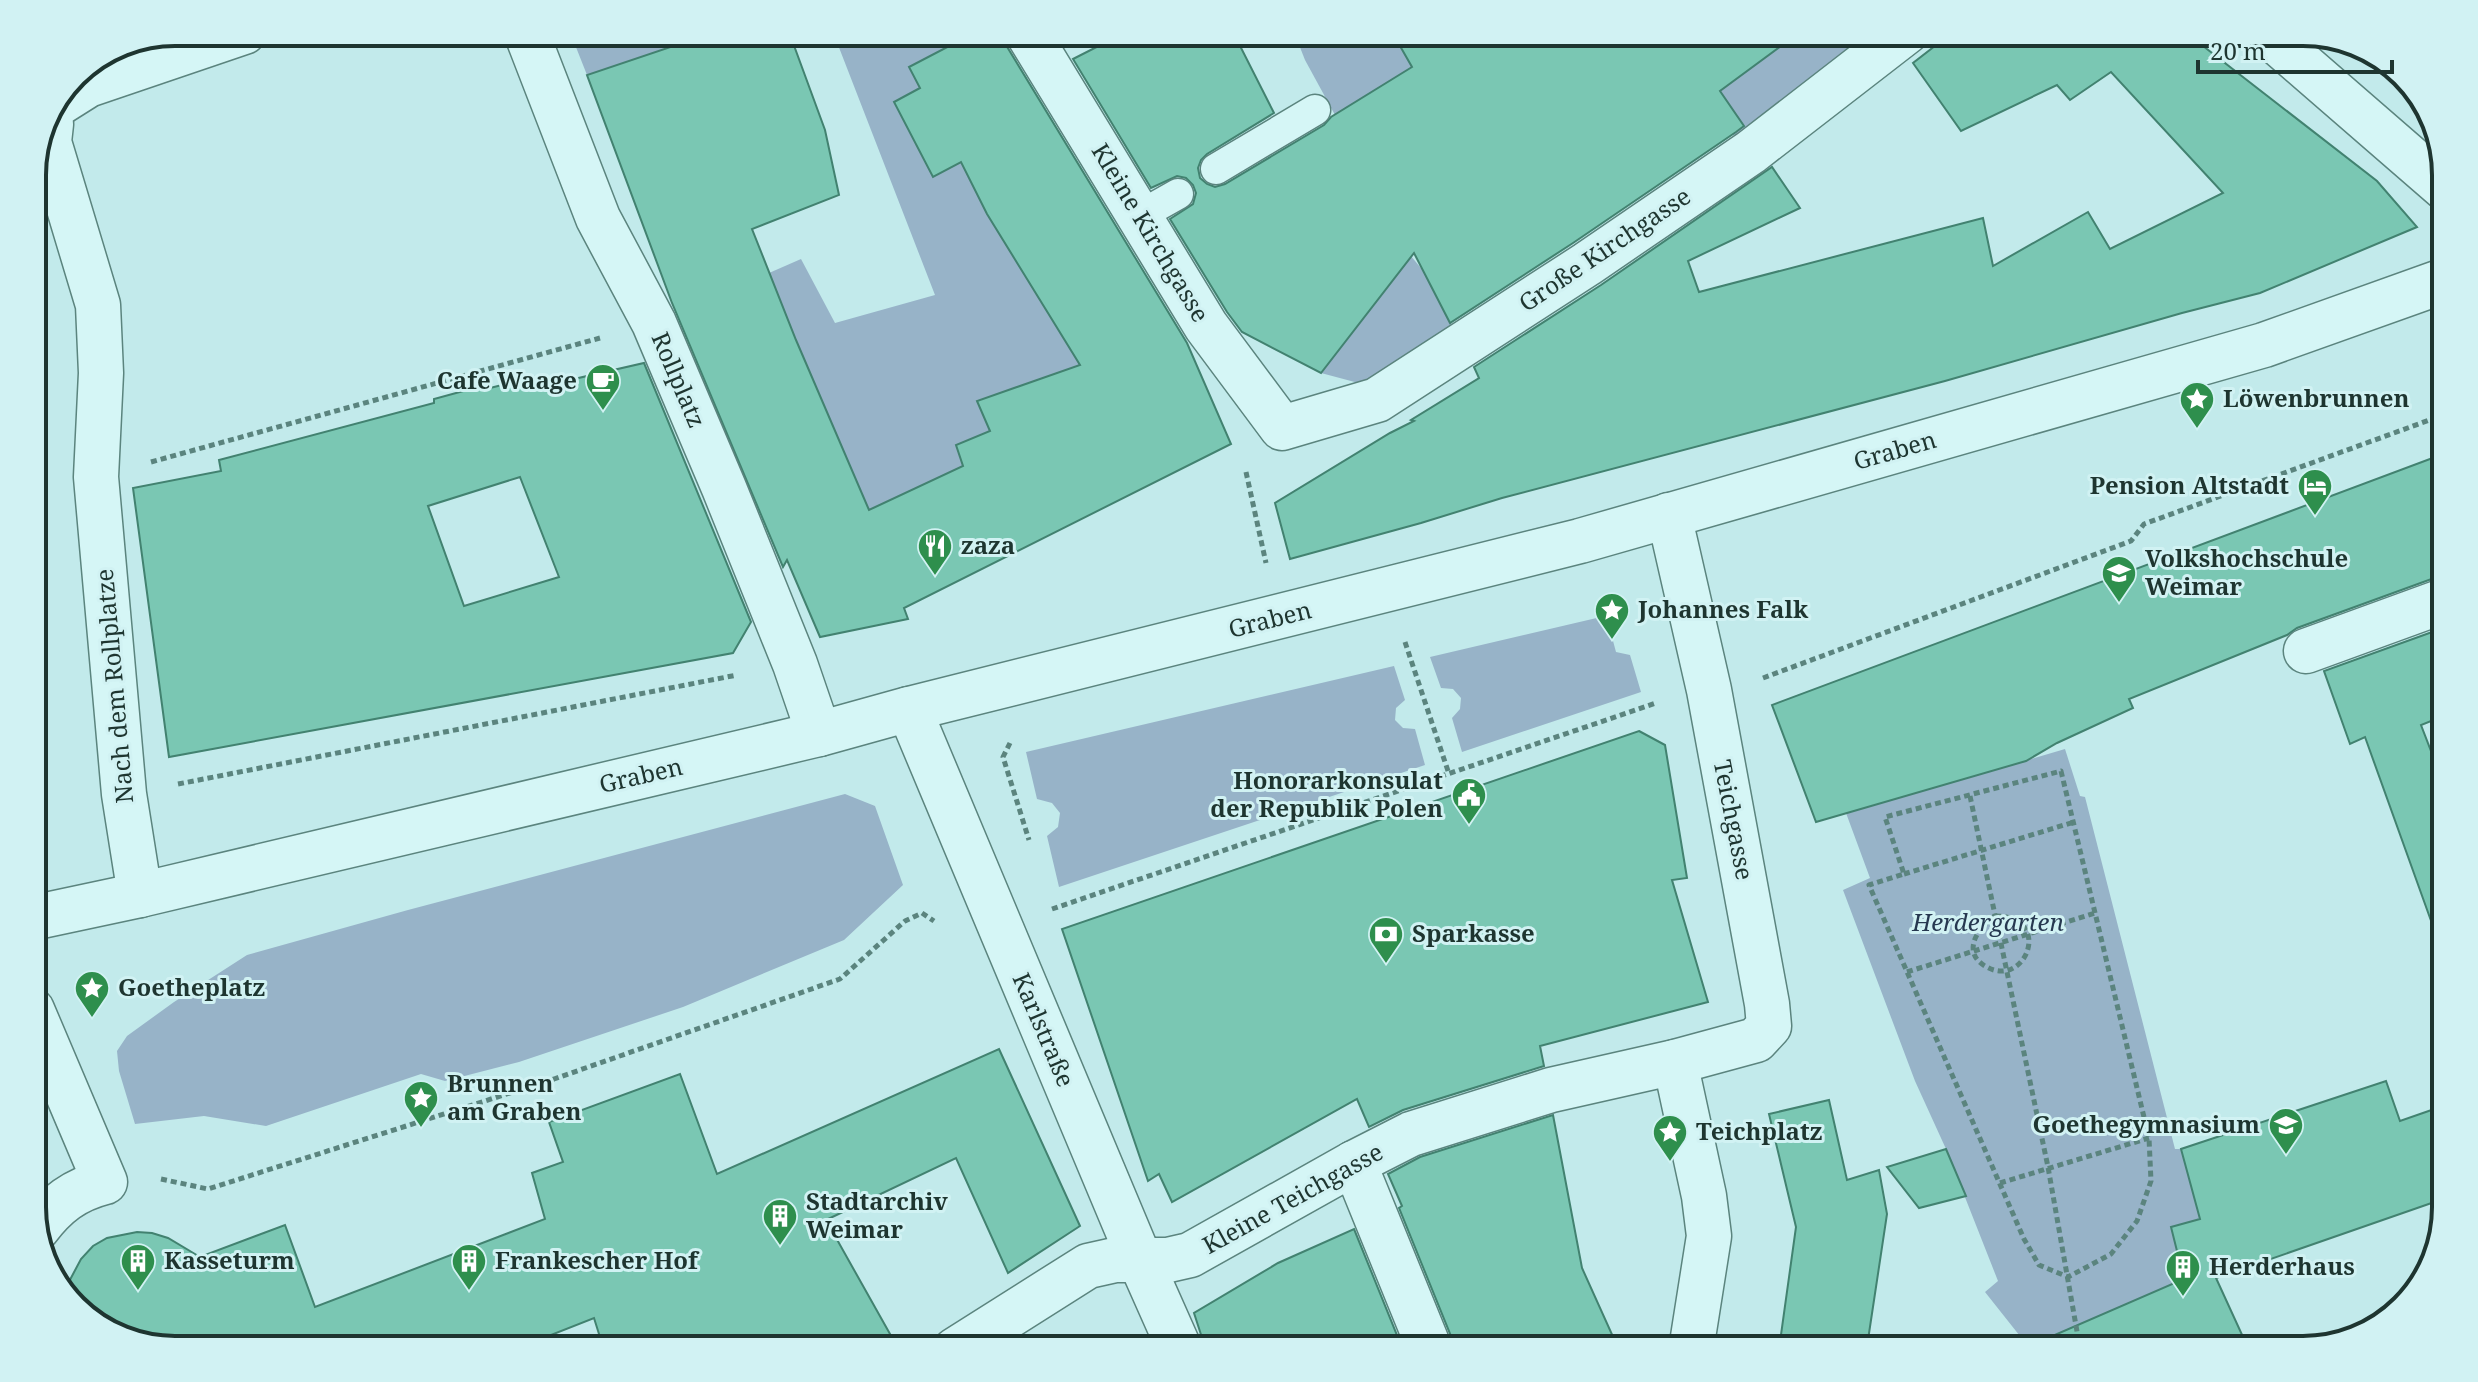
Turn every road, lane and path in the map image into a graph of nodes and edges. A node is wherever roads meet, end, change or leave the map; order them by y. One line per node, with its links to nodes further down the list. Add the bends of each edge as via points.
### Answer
1 (193, 46): 6 (street)
2 (531, 46): 14 (street, Rollplatz, via 598,218)
3 (1036, 46): 12 (street, Kleine Kirchgasse)
4 (1888, 46): 16 (street, Große Kirchgasse, via 1751,152 1377,400)
5 (2281, 46): 10 (street)
6 (78, 91)
7 (1315, 110): 9 (lane)
8 (50, 144): 17 (street, via 98,305)
9 (1216, 169)
10 (2432, 177)
11 (1178, 194): 12 (lane)
12 (1139, 216): 16 (street, Kleine Kirchgasse, via 1206,326)
13 (2432, 285): 18 (street, Graben, via 2264,345)
14 (654, 323): 17 (path); 24 (street, Rollplatz)
15 (2432, 419): 22 (path, via 2144,524 2131,541 1761,679)
16 (1282, 428)
17 (96, 477): 32 (street, Nach dem Rollplatze, via 124,794)
18 (1669, 515): 22 (street, Teichgasse); 23 (street, Graben)
19 (2432, 605): 21 (street)
20 (1390, 644): 26 (path, via 1405,640)
21 (2306, 651)
22 (1709, 690): 26 (path, via 1661,701); 43 (street, Teichgasse, via 1769,1026 1756,1040)
23 (909, 709): 24 (street, Graben); 36 (street, Karlstraße)
24 (819, 734): 32 (street, Graben)
25 (1012, 738): 29 (path, via 1003,757)
26 (1449, 774): 36 (path)
27 (1970, 796): 28 (path, via 2061,771); 30 (path); 31 (path, via 1885,817)
28 (2074, 822): 30 (path); 33 (path)
29 (1032, 848)
30 (1981, 851): 31 (path); 35 (path)
31 (1904, 874): 41 (path, via 1869,885)
32 (140, 895): 34 (street, Graben)
33 (2095, 913): 37 (path); 45 (path)
34 (46, 915)
35 (1995, 916): 37 (path, via 2011,916); 38 (path); 39 (path, via 1974,936)
36 (999, 924): 49 (path, via 957,936 922,913 905,921 840,979 554,1079); 51 (street, Karlstraße)
37 (2028, 936): 38 (path); 40 (path, via 2029,950 2021,963)
38 (2000, 944): 39 (path); 40 (path)
39 (1974, 953): 40 (path, via 1993,971); 41 (path)
40 (2006, 971): 47 (path)
41 (1907, 972): 48 (path)
42 (46, 1043): 50 (street, via 105,1182 85,1187)
43 (1675, 1062): 44 (street, Teichgasse); 56 (street, via 1709,1236)
44 (1551, 1090): 46 (street, Kleine Teichgasse, via 1411,1134)
45 (2149, 1138): 47 (path); 52 (path, via 2151,1181 2137,1221 2111,1254)
46 (1354, 1163): 51 (street, Kleine Teichgasse, via 1190,1255); 55 (street)
47 (2048, 1167): 48 (path); 52 (path)
48 (2000, 1183): 52 (path, via 2039,1265)
49 (208, 1189)
50 (46, 1217)
51 (1140, 1260): 53 (street, Kleine Teichgasse, via 1088,1266); 54 (street, Karlstraße)
52 (2068, 1277): 57 (path)
53 (977, 1336)
54 (1174, 1336)
55 (1424, 1336)
56 (1693, 1336)
57 (2078, 1336)

